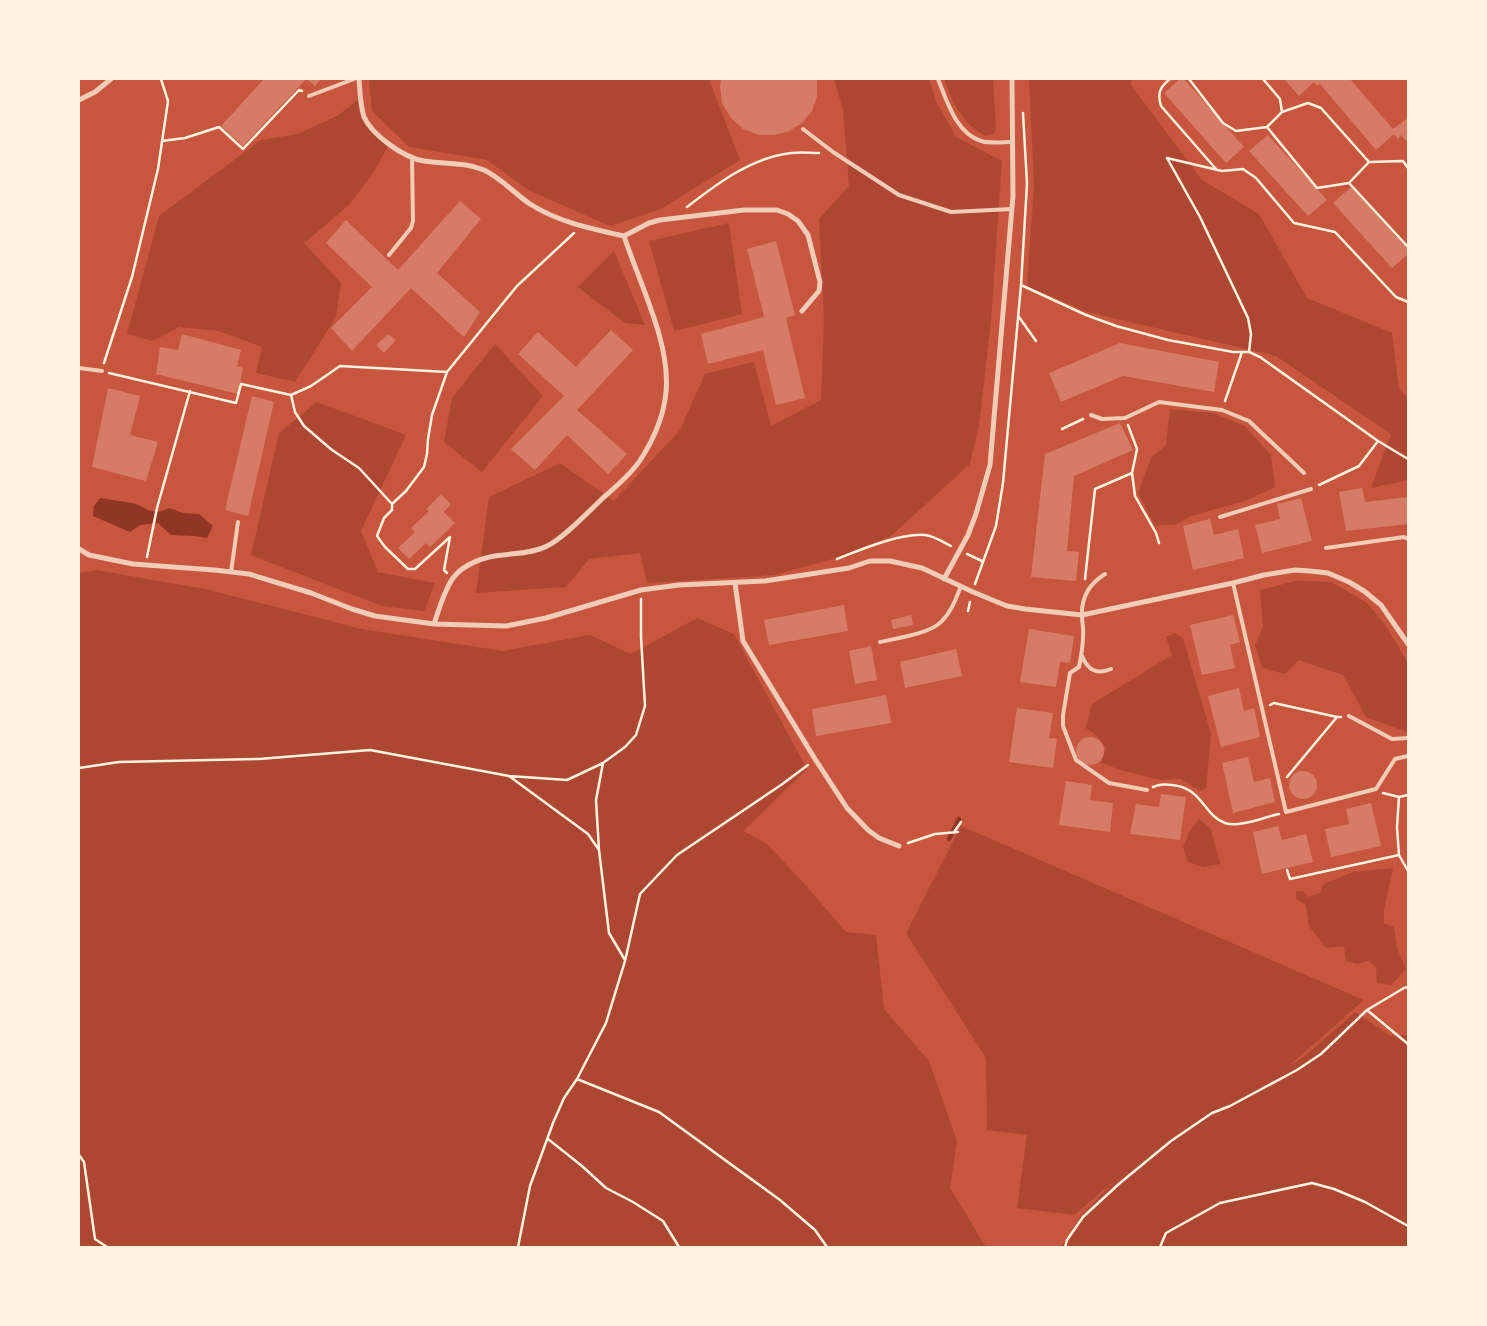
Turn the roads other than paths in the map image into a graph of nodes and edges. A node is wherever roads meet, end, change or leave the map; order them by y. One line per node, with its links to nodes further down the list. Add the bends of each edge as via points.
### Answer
1 (111, 79): 7 (street)
2 (354, 79): 6 (lane)
3 (359, 79): 10 (street, via 365,118 389,145)
4 (938, 79): 9 (lane, via 964,130 981,141)
5 (1012, 79): 9 (street)
6 (310, 96)
7 (79, 100)
8 (803, 129): 11 (lane, via 899,196 951,212)
9 (1012, 142): 11 (street)
10 (412, 158): 12 (street, via 483,170 542,211 581,226); 13 (lane, via 413,221)
11 (1012, 209): 27 (street, via 990,465 976,514)
12 (624, 236): 14 (street, via 650,223 680,218 744,210 777,210 788,214 808,235 820,282 819,292); 32 (street, via 664,352 666,392 660,419 646,449 625,477 547,546 475,562 453,577)
13 (389, 255)
14 (802, 311)
15 (79, 368): 16 (lane)
16 (102, 371)
17 (1091, 415): 18 (lane, via 1102,419 1125,418 1159,402 1222,410 1249,421)
18 (1304, 473)
19 (1311, 489): 20 (lane)
20 (1220, 517)
21 (238, 522): 25 (lane)
22 (1408, 540): 23 (lane, via 1404,537)
23 (1326, 548)
24 (79, 549): 25 (street, via 133,564)
25 (232, 572): 32 (street, via 268,579 375,616)
26 (1105, 574): 31 (lane, via 1089,587 1083,598)
27 (944, 579): 28 (street, via 922,568 890,561); 30 (street)
28 (735, 583): 32 (street, via 641,590 546,618 506,626); 41 (street, via 743,641 815,760 847,808 868,830)
29 (1233, 583): 31 (street); 34 (street, via 1296,570 1328,573 1364,591 1381,605); 39 (lane, via 1286,812 1376,788 1395,759)
30 (961, 586): 31 (street, via 1007,606); 33 (lane, via 953,606 941,622 922,632)
31 (1082, 615): 35 (lane)
32 (434, 624)
33 (880, 642)
34 (1408, 644)
35 (1081, 654): 36 (lane, via 1089,669 1104,672); 40 (lane, via 1079,667 1070,673 1063,715 1063,726 1076,760 1109,783)
36 (1110, 669)
37 (1350, 716): 38 (lane, via 1392,739)
38 (1408, 738)
39 (1408, 756)
40 (1148, 790)
41 (899, 846)

